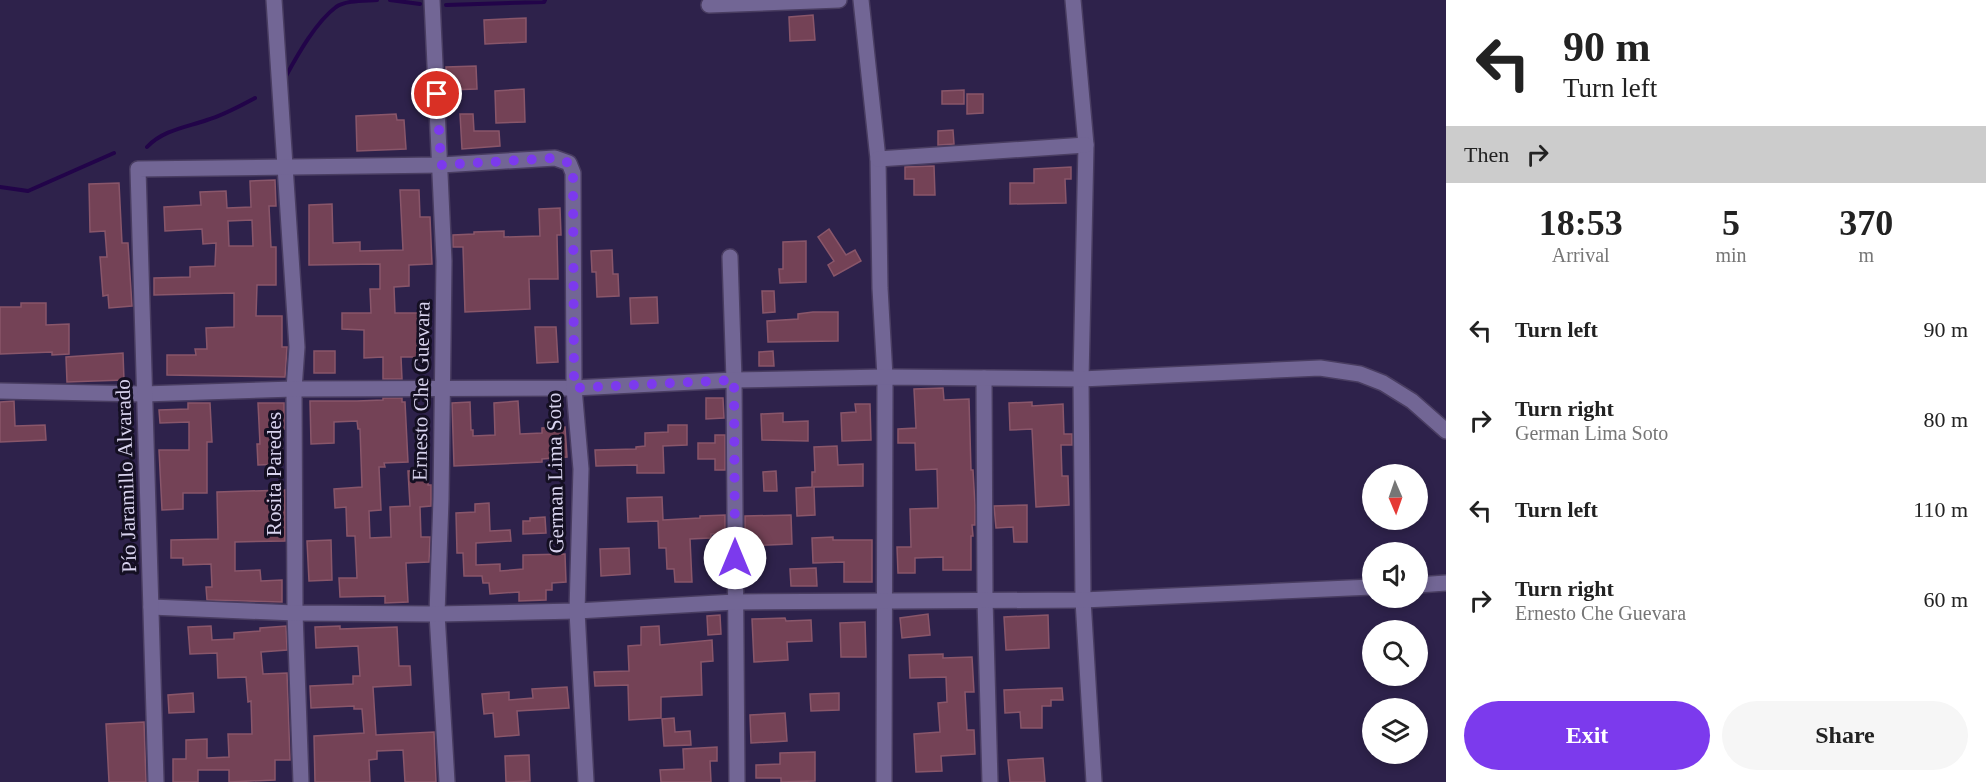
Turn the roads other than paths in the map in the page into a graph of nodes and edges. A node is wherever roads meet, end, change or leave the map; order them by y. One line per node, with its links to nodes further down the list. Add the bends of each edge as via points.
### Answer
1 (274, 0): 10 (street, Rosita Paredes)
2 (432, 0): 9 (street, Ernesto Che Guevara)
3 (839, 0): 6 (street)
4 (861, 0): 8 (street)
5 (1074, 0): 7 (street)
6 (709, 5)
7 (1086, 145): 8 (street); 14 (street)
8 (878, 159): 12 (street)
9 (441, 165): 10 (street); 16 (street, German Lima Soto, via 555,158 569,163 573,172); 18 (street, Ernesto Che Guevara)
10 (284, 166): 17 (street, Rosita Paredes, via 297,347); 20 (street, Pío Jaramillo Alvarado, via 138,169)
11 (730, 257): 15 (street)
12 (885, 378): 13 (street); 15 (street); 28 (street)
13 (984, 378): 14 (street); 25 (street)
14 (1081, 379): 21 (street, via 1320,368 1360,374 1383,383 1412,401); 26 (street)
15 (734, 380): 16 (street); 27 (street)
16 (574, 388): 18 (street); 30 (street, German Lima Soto, via 581,469)
17 (294, 389): 18 (street); 20 (street); 31 (street, Rosita Paredes)
18 (441, 390): 32 (street, Ernesto Che Guevara)
19 (0, 391): 20 (street)
20 (144, 394): 29 (street, Pío Jaramillo Alvarado)
21 (1446, 431)
22 (1446, 583): 23 (street)
23 (1428, 584)
24 (1362, 587): 26 (street)
25 (985, 599): 26 (street); 28 (street); 39 (street)
26 (1083, 600): 40 (street)
27 (735, 602): 28 (street); 30 (street); 37 (street)
28 (884, 602): 38 (street)
29 (151, 607): 31 (street); 33 (street, Pío Jaramillo Alvarado)
30 (577, 611): 32 (street); 36 (street, German Lima Soto)
31 (295, 613): 32 (street); 34 (street, Rosita Paredes)
32 (437, 614): 35 (street, Ernesto Che Guevara)
33 (156, 782)
34 (301, 782)
35 (447, 782)
36 (586, 782)
37 (737, 782)
38 (884, 782)
39 (990, 782)
40 (1094, 782)

